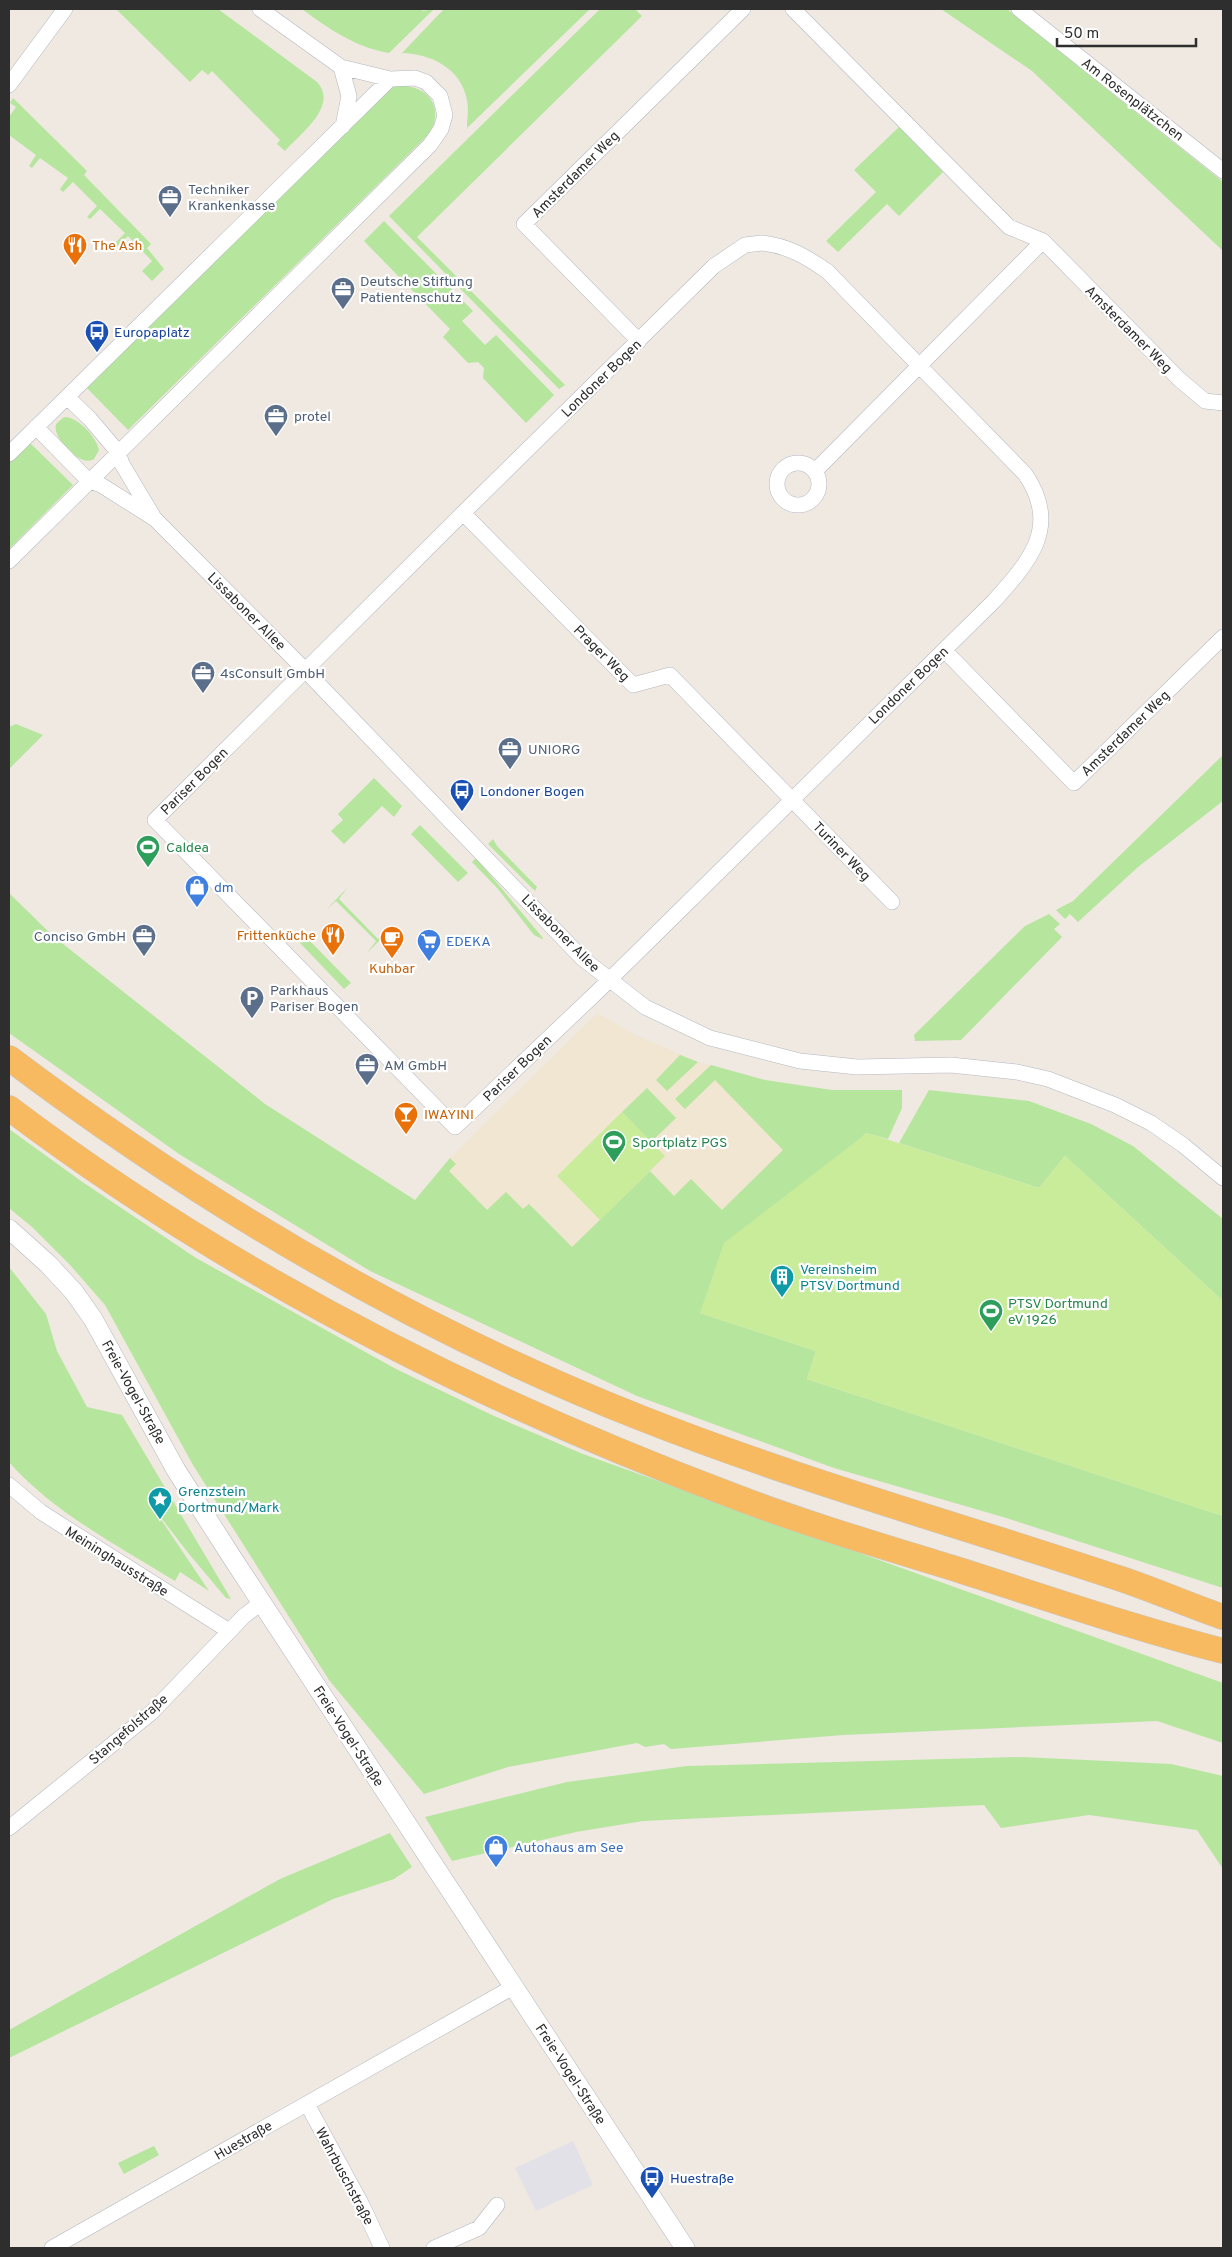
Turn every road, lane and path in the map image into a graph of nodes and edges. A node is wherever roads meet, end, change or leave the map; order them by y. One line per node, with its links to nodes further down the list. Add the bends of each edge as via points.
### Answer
1 (64, 9): 8 (street)
2 (260, 9): 6 (street)
3 (743, 9): 12 (street, Amsterdamer Weg, via 524,224)
4 (793, 9): 11 (street, Amsterdamer Weg, via 1009,227)
5 (1019, 9): 10 (street, Am Rosenplätzchen)
6 (341, 67): 7 (street); 9 (street, via 349,96)
7 (390, 79): 9 (street); 17 (street, via 415,78 426,82 440,96 445,115 441,129 430,145)
8 (9, 85)
9 (343, 126): 14 (street)
10 (1223, 171)
11 (1043, 241): 13 (street); 15 (street, Amsterdamer Weg, via 1179,379 1205,401)
12 (639, 341): 13 (street, Londoner Bogen, via 729,254 745,245 762,243 780,245 803,254 826,271); 21 (street, Londoner Bogen)
13 (919, 365): 19 (street); 25 (street, Londoner Bogen, via 1025,474 1037,491 1042,511 1040,539 1024,568)
14 (67, 397): 16 (street); 17 (street)
15 (1223, 402)
16 (36, 427): 18 (street); 20 (street)
17 (118, 452): 20 (street); 22 (street, Lissaboner Allee)
18 (9, 454)
19 (814, 471)
20 (89, 481): 22 (street, Lissaboner Allee, via 101,485); 23 (street)
21 (463, 513): 26 (street, Londoner Bogen); 27 (street, Prager Weg, via 633,685 670,675)
22 (155, 519): 26 (street, Lissaboner Allee)
23 (9, 561)
24 (1223, 637): 25 (street, Amsterdamer Weg, via 1074,783)
25 (944, 650): 27 (street, Londoner Bogen)
26 (305, 670): 29 (street, Lissaboner Allee, via 582,958); 29 (street, Pariser Bogen, via 155,820 455,1127)
27 (792, 800): 28 (street, Turiner Weg); 29 (street, Londoner Bogen)
28 (892, 902)
29 (609, 980): 32 (street, Lissaboner Allee, via 645,1007 710,1038 800,1061 857,1067 951,1065 1017,1072 1056,1082 1115,1105 1150,1123)
30 (9, 1058): 35 (highway, via 118,1137 238,1216 342,1276 476,1345 639,1417 740,1455 924,1518)
31 (9, 1108): 40 (highway, via 58,1145 212,1247 375,1339 523,1411 739,1499)
32 (1223, 1178)
33 (9, 1229): 37 (street, Freie-Vogel-Straße, via 48,1264 93,1319 176,1470)
34 (9, 1485): 39 (street, Meininghausstraße, via 60,1524)
35 (1112, 1576): 36 (highway); 38 (highway)
36 (1223, 1602)
37 (262, 1603): 39 (street, Stangefolstraße); 44 (street, Freie-Vogel-Straße)
38 (1223, 1617)
39 (229, 1631): 43 (street, Stangefolstraße, via 151,1713)
40 (1182, 1640): 41 (highway); 42 (highway)
41 (1223, 1651)
42 (1223, 1661)
43 (9, 1828)
44 (512, 1987): 45 (street, Huestraße); 51 (street, Freie-Vogel-Straße)
45 (307, 2104): 47 (street, Huestraße); 49 (street, Wahrbuschstraße)
46 (497, 2205): 50 (street, via 479,2228)
47 (70, 2244): 48 (street, Huestraße)
48 (52, 2248)
49 (382, 2248)
50 (434, 2248)
51 (685, 2248)

